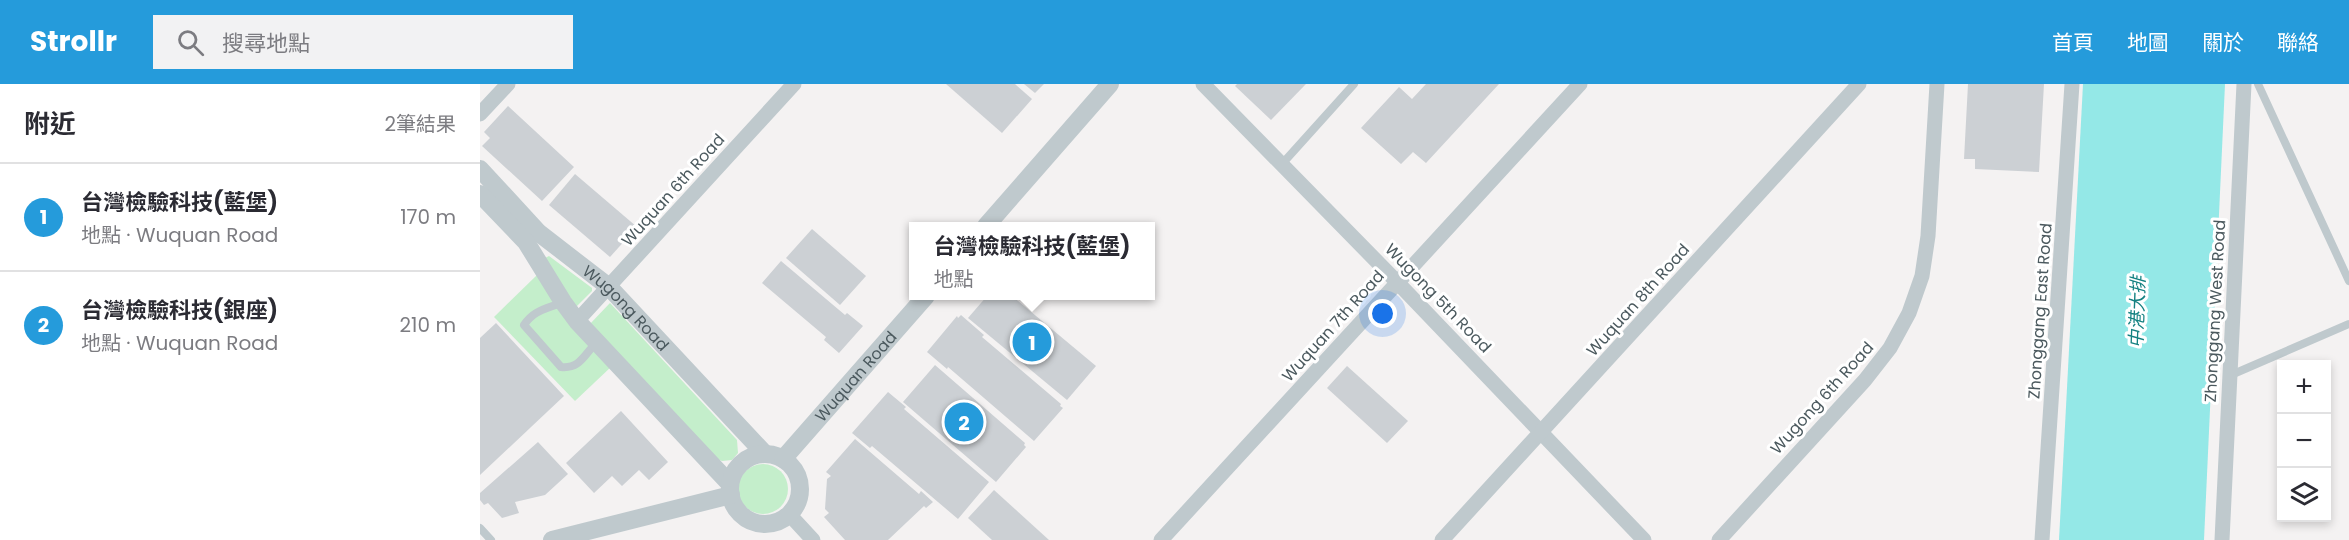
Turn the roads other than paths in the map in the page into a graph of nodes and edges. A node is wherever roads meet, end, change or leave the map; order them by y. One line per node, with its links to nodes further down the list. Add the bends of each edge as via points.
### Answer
1 (508, 84): 12 (street)
2 (794, 84): 19 (street, Wuquan 6th Road)
3 (1110, 84): 16 (street)
4 (1203, 84): 13 (street, Wugong 5th Road)
5 (1354, 84): 13 (lane)
6 (1580, 84): 18 (street, Wuquan 7th Road)
7 (1859, 84): 26 (street, Wuquan 8th Road)
8 (1937, 84): 38 (street, Wugong 6th Road, via 1928,236 1922,276 1909,314 1890,348 1865,380)
9 (2072, 84): 39 (street, Zhonggang East Road)
10 (2244, 84): 25 (street, Zhonggang West Road)
11 (2258, 84): 17 (lane)
12 (480, 114)
13 (1281, 164): 18 (street, Wugong 5th Road)
14 (480, 169): 19 (street, Wugong Road, via 539,233)
15 (480, 194): 21 (street, via 526,242)
16 (989, 222)
17 (2349, 280)
18 (1397, 282): 26 (street, Wugong 5th Road); 35 (street, Wuquan 7th Road)
19 (609, 287): 22 (street, Wuquan 6th Road); 27 (street, Wugong Road)
20 (922, 300): 28 (street, Wuquan Road)
21 (563, 302): 22 (street); 24 (lane, via 539,309 524,325 561,367 577,365)
22 (577, 321): 24 (street)
23 (2349, 324): 25 (lane)
24 (597, 342): 29 (street)
25 (2231, 375): 40 (street, Zhonggang West Road)
26 (1542, 433): 36 (street, Wuquan 8th Road); 37 (street, Wugong 5th Road)
27 (765, 454): 28 (street); 29 (street, via 739,466)
28 (783, 459): 30 (street, via 796,472 800,490)
29 (731, 489): 30 (street, via 739,511 754,522 773,523); 33 (street)
30 (789, 514): 34 (street)
31 (480, 528): 32 (lane)
32 (490, 540)
33 (552, 540)
34 (813, 540)
35 (1161, 540)
36 (1442, 540)
37 (1644, 540)
38 (1719, 540)
39 (2042, 540)
40 (2222, 540)

